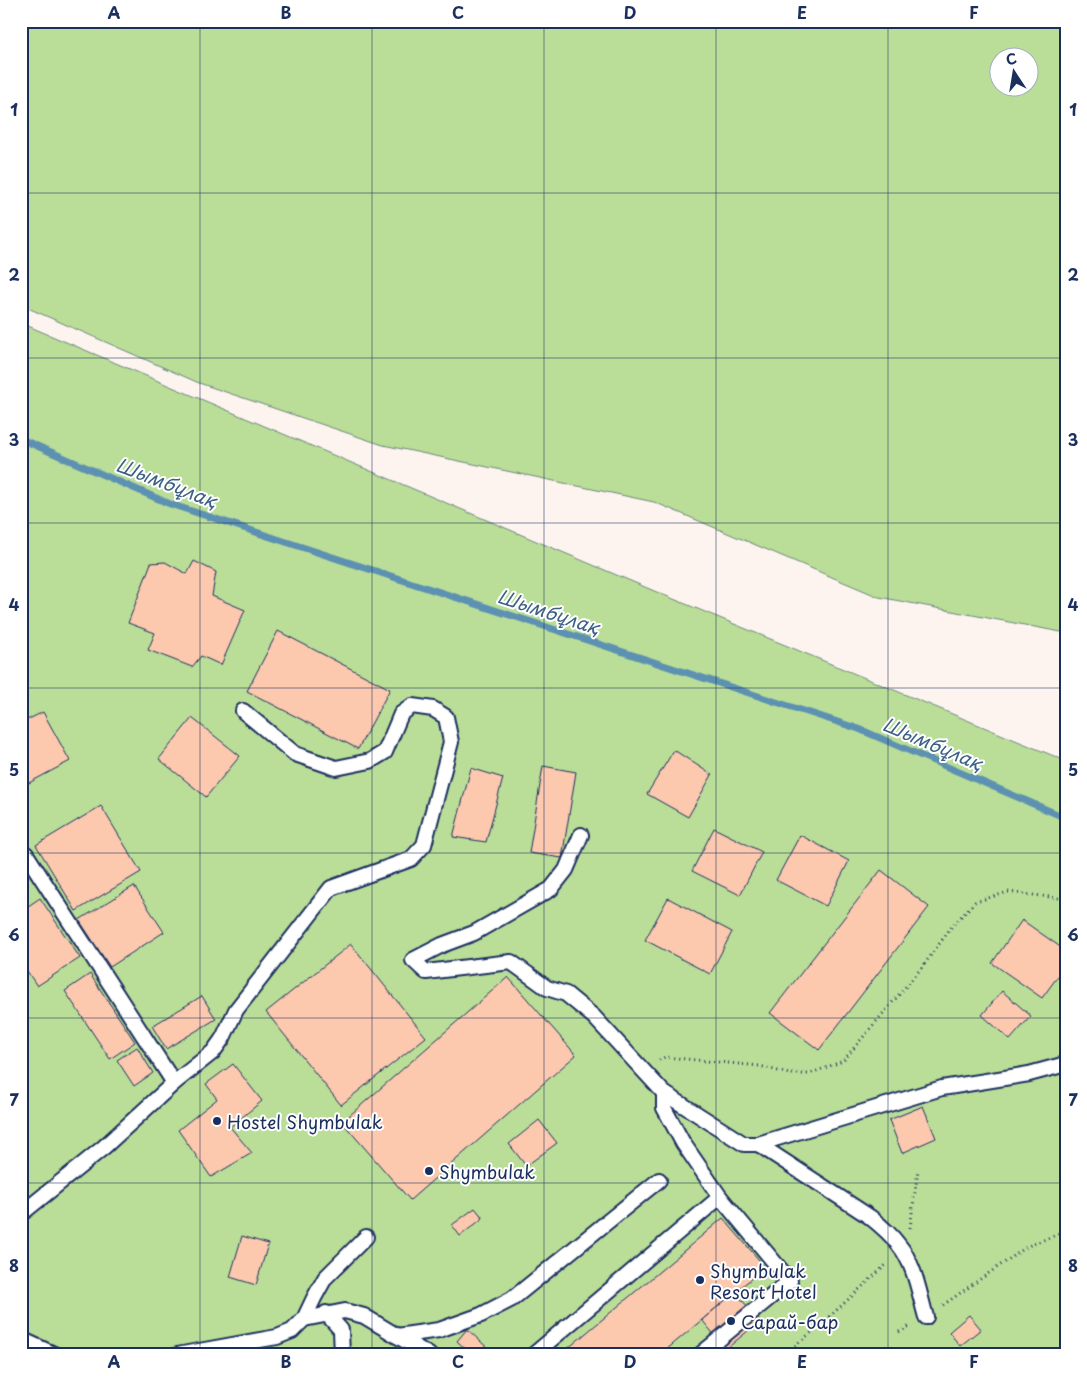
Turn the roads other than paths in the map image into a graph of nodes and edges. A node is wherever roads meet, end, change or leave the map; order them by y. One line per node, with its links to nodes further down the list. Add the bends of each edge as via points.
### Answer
1 (243, 711): 5 (lane, via 295,754 336,768 370,761 385,752 401,714 412,706 433,709 446,717 451,742 424,845 411,859 331,888 236,1010 213,1052)
2 (581, 835): 6 (lane, via 566,870 551,889 474,932 413,960 426,972 511,962 547,988 566,994 587,1011)
3 (26, 854): 5 (lane)
4 (1066, 1064): 7 (lane, via 1029,1074 942,1088)
5 (174, 1083): 10 (lane, via 104,1147)
6 (664, 1093): 7 (lane, via 744,1144); 9 (lane, via 664,1108 678,1134)
7 (758, 1144): 13 (lane, via 870,1217 900,1245 915,1275)
8 (658, 1180): 15 (lane, via 512,1299 481,1315 439,1330)
9 (720, 1197): 21 (lane); 22 (lane, via 790,1281)
10 (21, 1214)
11 (366, 1237): 14 (lane, via 325,1278)
12 (326, 1314): 14 (lane); 15 (lane, via 345,1311 364,1316); 19 (lane, via 341,1330)
13 (926, 1317)
14 (304, 1319): 18 (lane, via 277,1337)
15 (397, 1336): 20 (lane)
16 (21, 1340): 17 (lane)
17 (56, 1355)
18 (177, 1355)
19 (342, 1355)
20 (429, 1355)
21 (533, 1355)
22 (700, 1355)

